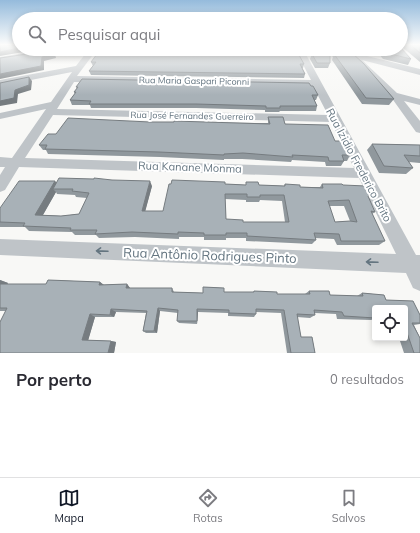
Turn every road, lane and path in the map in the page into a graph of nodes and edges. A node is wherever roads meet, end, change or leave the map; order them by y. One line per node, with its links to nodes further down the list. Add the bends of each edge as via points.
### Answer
1 (84, 61): 5 (street)
2 (304, 61): 9 (street, Rua Izidio Frederico Brito)
3 (359, 61): 10 (street)
4 (383, 61): 6 (street)
5 (79, 68): 7 (street); 8 (street)
6 (420, 72)
7 (71, 79): 9 (street, Rua Maria Gaspari Piconni); 12 (street)
8 (0, 83)
9 (317, 83): 14 (street, Rua Izidio Frederico Brito)
10 (394, 95): 11 (street); 15 (street)
11 (420, 102)
12 (51, 108): 13 (street, Rua José Fernandes Guerreiro); 14 (street, Rua José Fernandes Guerreiro); 17 (street)
13 (0, 116)
14 (336, 119): 18 (street, Rua Izidio Frederico Brito)
15 (420, 129)
16 (0, 162): 17 (street, Rua Kanane Monma)
17 (16, 162): 18 (street, Rua Kanane Monma); 19 (street)
18 (363, 172): 21 (street, Rua Izidio Frederico Brito)
19 (0, 186)
20 (0, 247): 21 (street, Rua Antônio Rodrigues Pinto, one-way to 20)
21 (415, 263): 22 (street, Rua Izidio Frederico Brito)
22 (420, 281)

